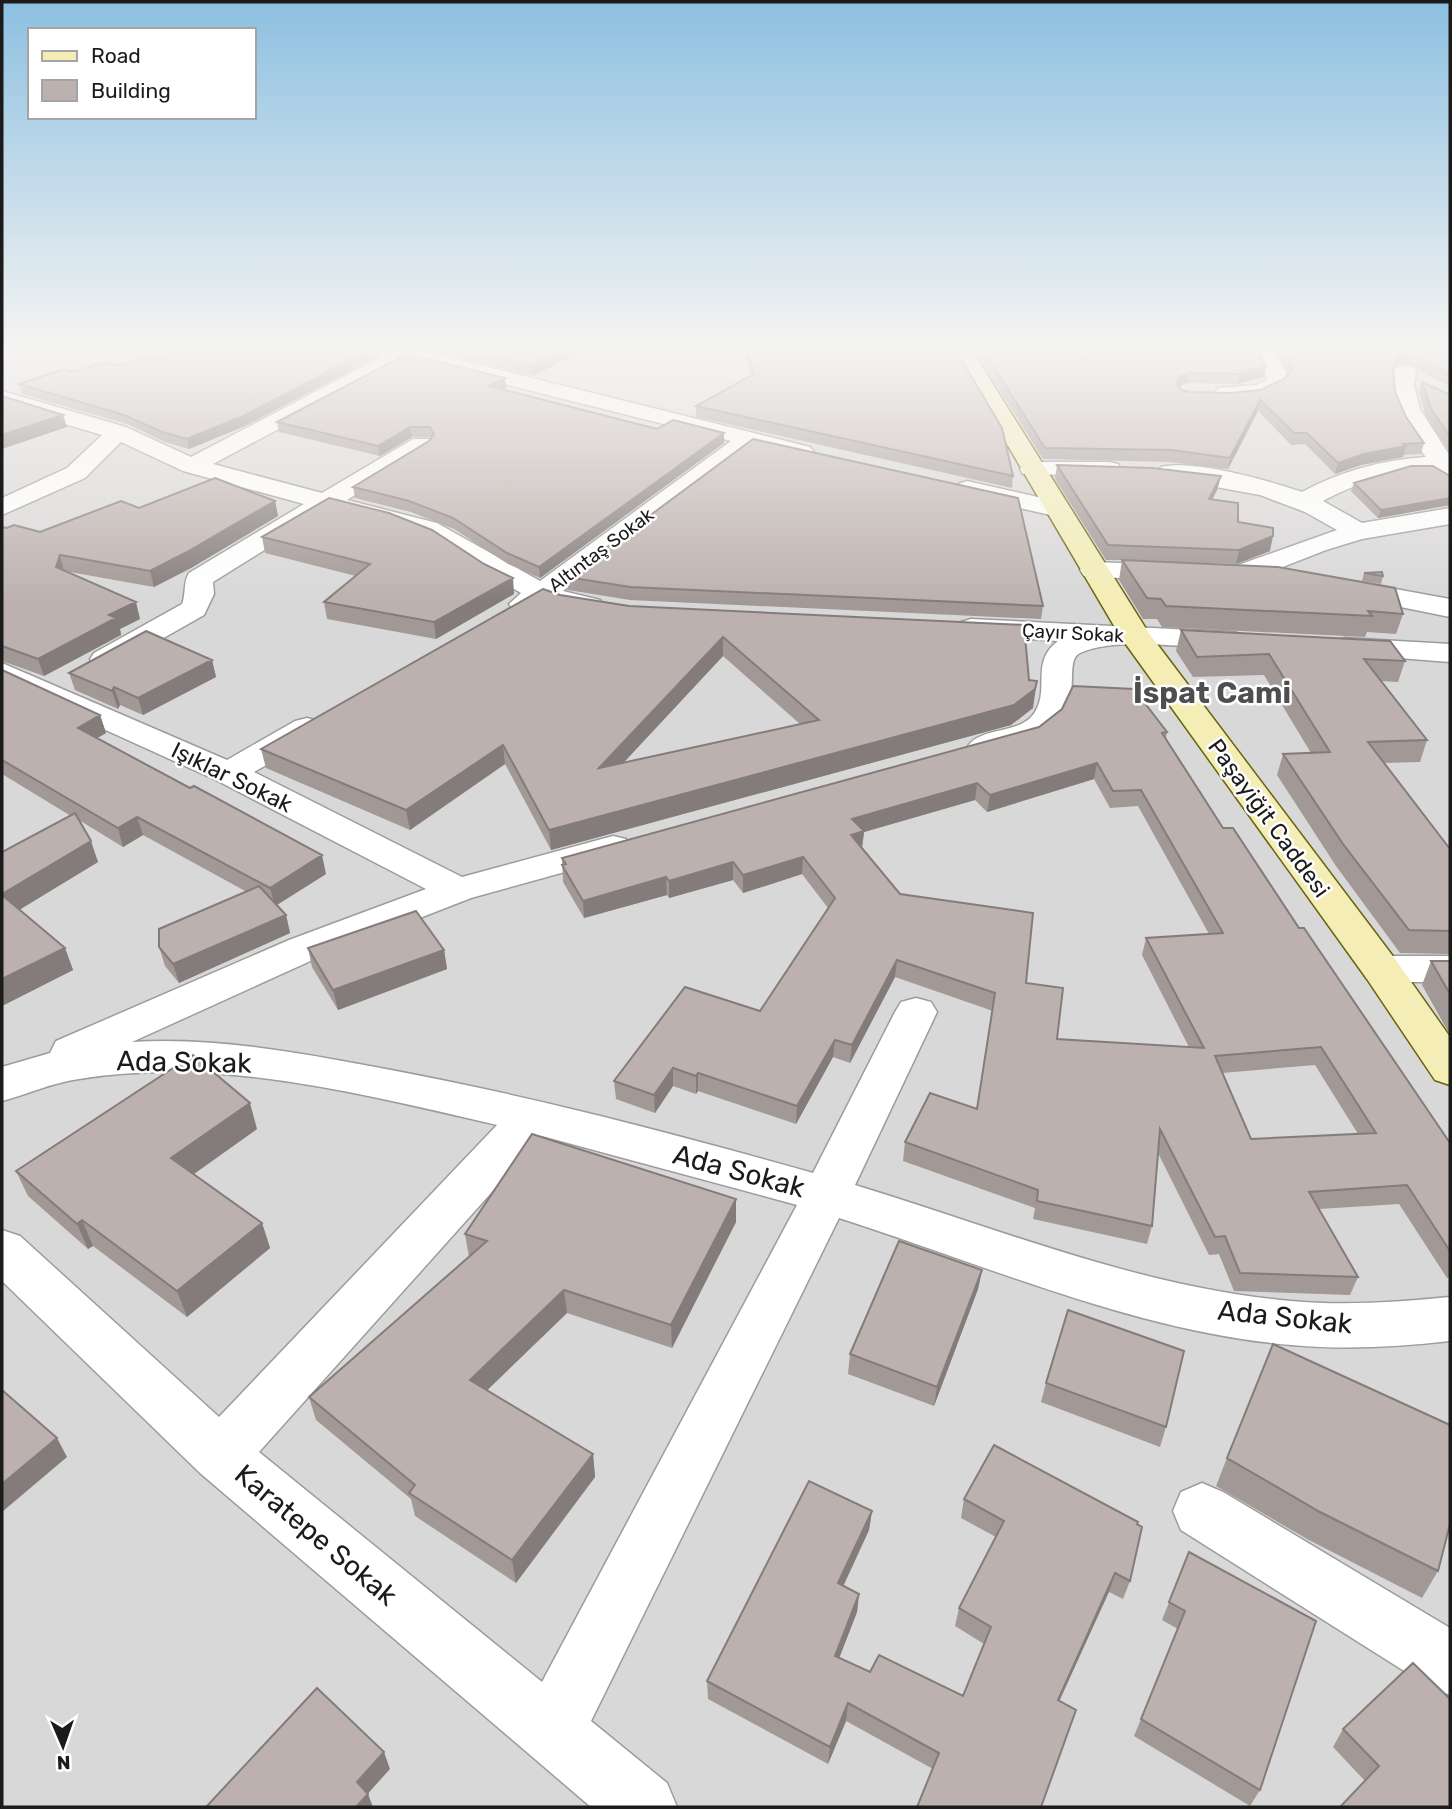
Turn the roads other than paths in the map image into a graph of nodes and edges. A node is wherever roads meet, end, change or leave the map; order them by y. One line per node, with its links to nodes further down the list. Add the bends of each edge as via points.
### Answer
1 (117, 433): 16 (street, via 76,473)
2 (121, 433): 10 (street)
3 (250, 433): 10 (street)
4 (722, 433): 7 (street)
5 (1011, 433): 12 (main road, Paşayiğit Caddesi)
6 (1425, 433): 11 (street)
7 (748, 440): 9 (street); 22 (street, Altıntaş Sokak)
8 (421, 444): 14 (street)
9 (828, 458)
10 (192, 466): 14 (street)
11 (1447, 466): 15 (street, via 1396,466 1367,472)
12 (1032, 469): 15 (street, via 1143,470 1222,479); 17 (main road, Paşayiğit Caddesi)
13 (948, 485): 17 (street)
14 (326, 499): 22 (street, via 428,528 497,572); 32 (street, via 203,576 197,604 188,613)
15 (1305, 500): 19 (street)
16 (2, 507)
17 (1055, 508): 20 (main road, Paşayiğit Caddesi)
18 (1450, 516): 19 (street)
19 (1358, 532): 21 (street)
20 (1094, 570): 21 (street); 27 (main road, Paşayiğit Caddesi)
21 (1215, 574): 23 (street, via 1311,582)
22 (542, 593): 24 (street); 25 (street, Altıntaş Sokak)
23 (1450, 608)
24 (617, 610)
25 (494, 621)
26 (944, 627): 27 (street, Çayır Sokak)
27 (1135, 636): 28 (street); 34 (street, via 1069,647 1060,654 1054,706 1045,721 1024,734); 38 (main road, Paşayiğit Caddesi)
28 (1259, 643)
29 (1313, 645): 30 (street)
30 (1450, 653)
31 (2, 673): 32 (street, Işıklar Sokak)
32 (65, 681): 35 (street, Işıklar Sokak)
33 (325, 718): 35 (street)
34 (954, 754)
35 (228, 774): 37 (street, Işıklar Sokak)
36 (646, 838): 37 (street)
37 (458, 890): 42 (street, via 303,949)
38 (1381, 969): 39 (street); 41 (main road, Paşayiğit Caddesi)
39 (1450, 969)
40 (916, 1012): 44 (street)
41 (1450, 1069)
42 (8, 1080): 43 (street, Ada Sokak, via 109,1059 216,1056 352,1078)
43 (533, 1116): 44 (street, Ada Sokak); 47 (street)
44 (826, 1195): 46 (street, Ada Sokak, via 1157,1301 1349,1327); 50 (street)
45 (2, 1250): 47 (street, Karatepe Sokak)
46 (1450, 1319)
47 (220, 1455): 50 (street, Karatepe Sokak)
48 (1202, 1511): 49 (street)
49 (1450, 1664)
50 (551, 1732): 51 (street, Karatepe Sokak)
51 (643, 1807)

